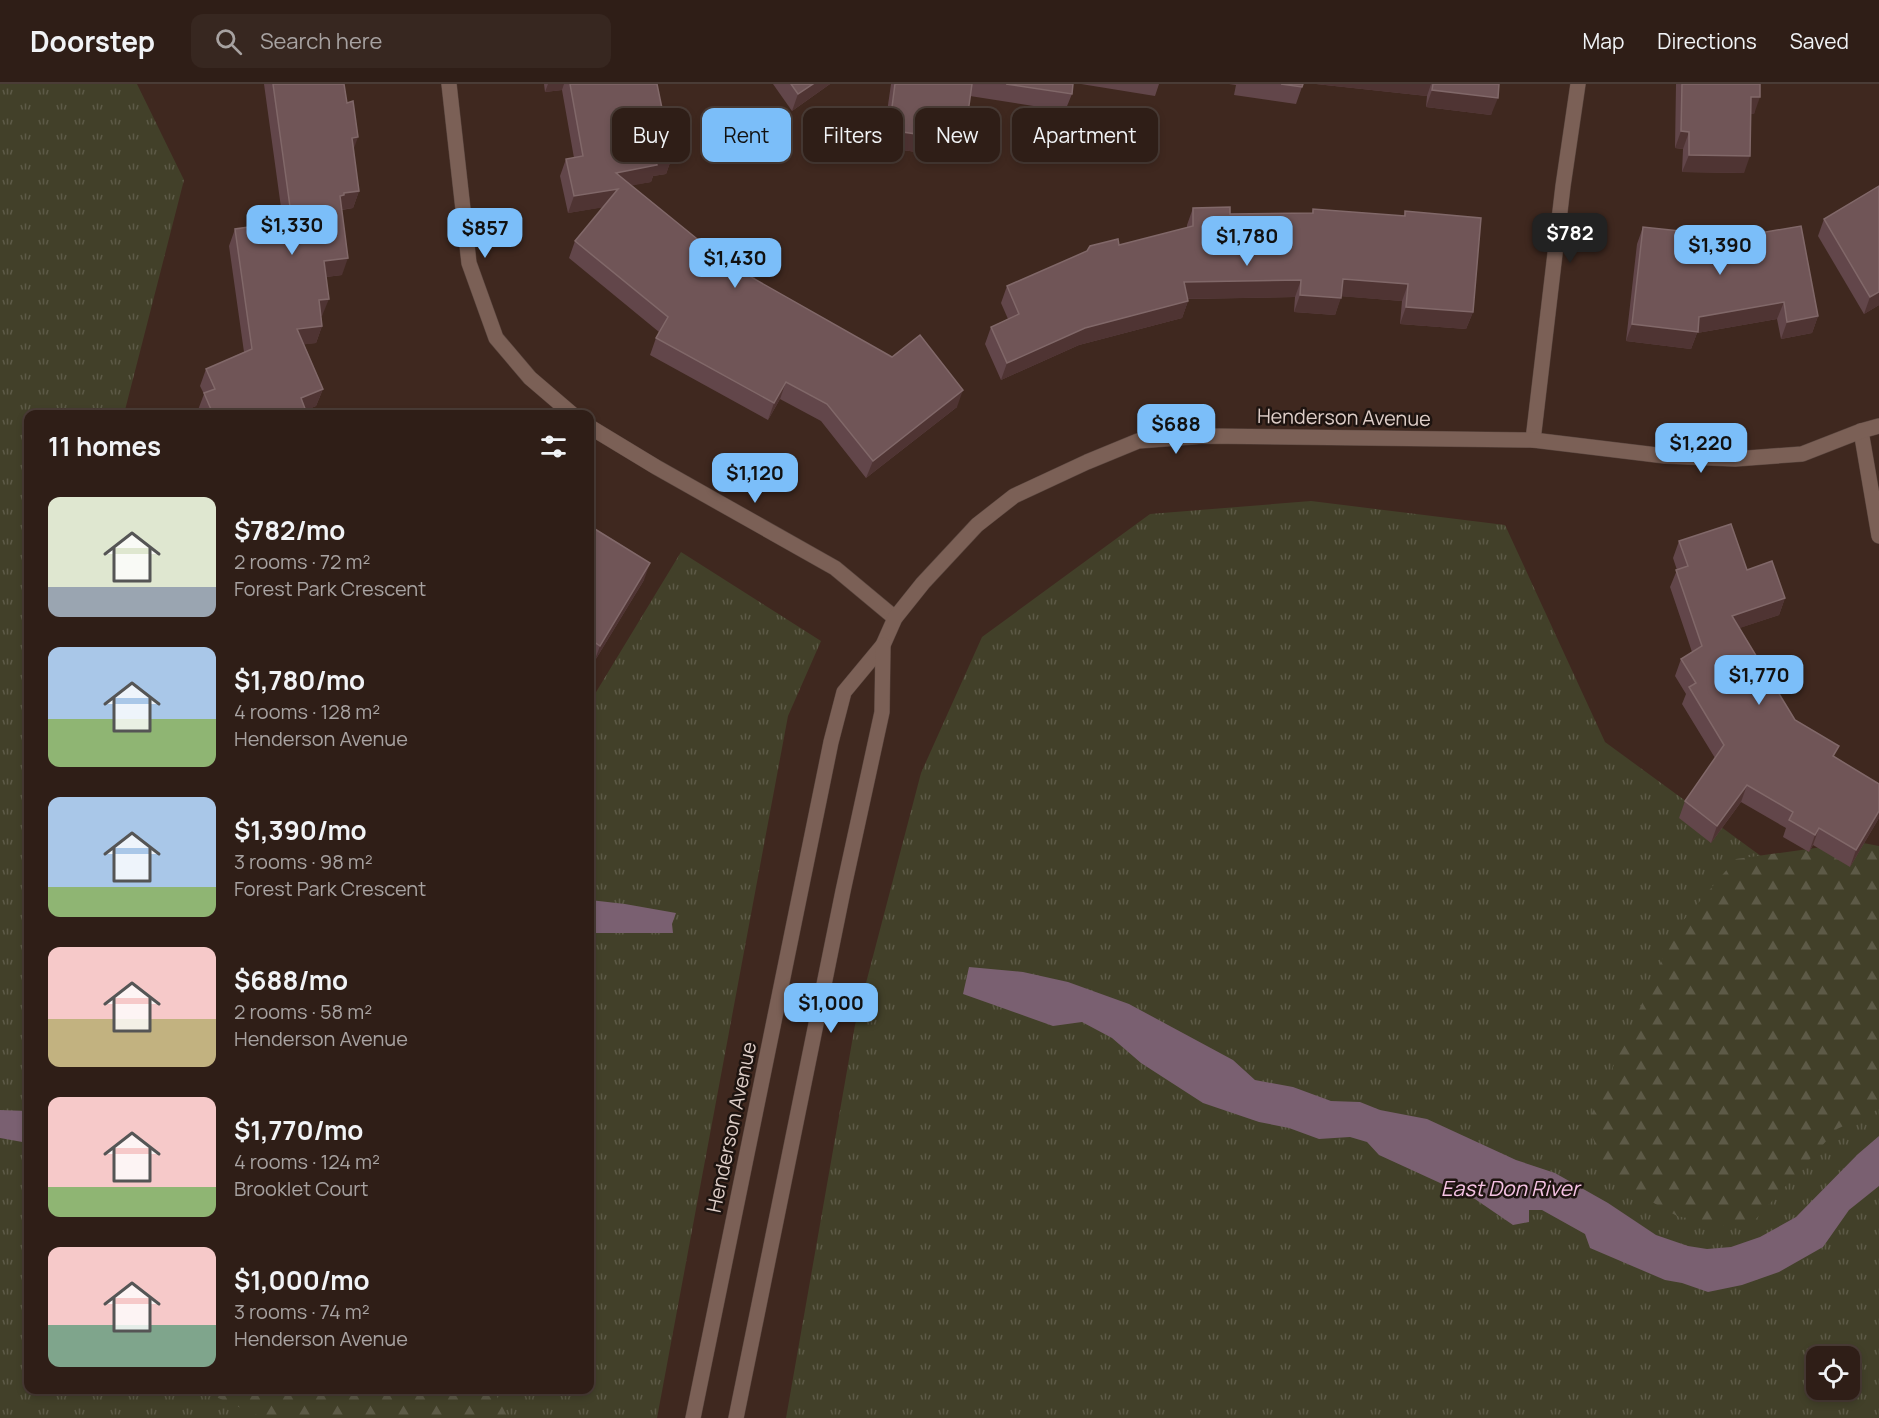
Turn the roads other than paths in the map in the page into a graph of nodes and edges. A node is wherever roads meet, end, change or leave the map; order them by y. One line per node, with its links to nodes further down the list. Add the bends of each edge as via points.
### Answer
1 (449, 84): 3 (street, via 469,264 496,338 530,378)
2 (1578, 84): 7 (street)
3 (567, 410)
4 (1879, 426): 6 (street, Henderson Avenue)
5 (594, 429): 9 (street, via 835,568)
6 (1861, 431): 7 (street, Henderson Avenue, via 1802,454 1735,459 1665,456); 8 (street)
7 (1533, 440): 9 (street, Henderson Avenue, via 1205,436 1138,441 1014,496 977,525)
8 (1879, 536)
9 (895, 618): 10 (street, Henderson Avenue)
10 (883, 645): 11 (street, Henderson Avenue, via 844,692 831,742); 12 (street, Henderson Avenue, via 882,712)
11 (693, 1418)
12 (736, 1418)

